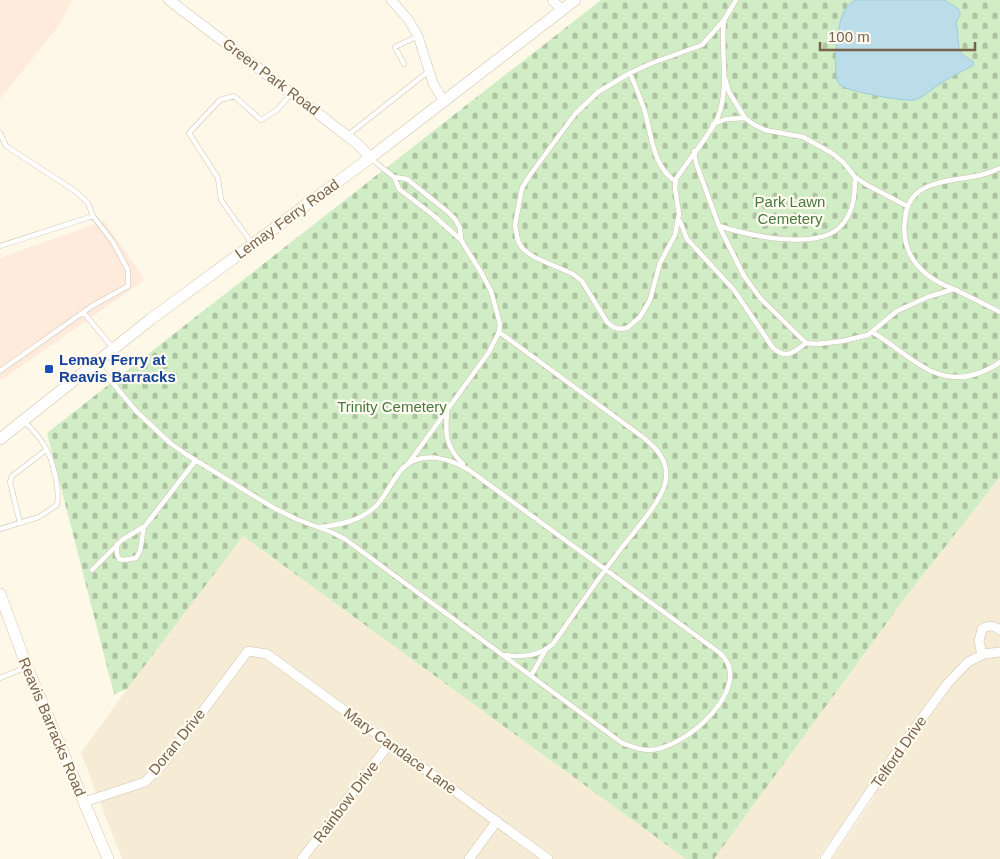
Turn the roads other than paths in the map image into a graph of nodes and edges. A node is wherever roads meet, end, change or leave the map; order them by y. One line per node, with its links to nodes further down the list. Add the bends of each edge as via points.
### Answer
1 (170, 0): 13 (street, Green Park Road)
2 (391, 0): 8 (street)
3 (552, 0): 6 (street)
4 (576, 0): 6 (main road, Lemay Ferry Road)
5 (736, 0): 7 (lane)
6 (562, 10): 14 (main road, Lemay Ferry Road)
7 (724, 20): 11 (lane, via 702,45); 12 (lane)
8 (418, 36): 9 (lane, via 395,47); 10 (street)
9 (404, 64)
10 (429, 71): 14 (street); 18 (lane)
11 (630, 73): 24 (lane, via 660,165); 27 (lane, via 587,102 530,175 518,204 515,225 518,241 534,257 582,281 607,322 613,327 627,328 640,318 650,300 660,264 675,235)
12 (724, 74): 15 (lane, via 729,92); 16 (lane, via 718,118)
13 (292, 93): 18 (street, Green Park Road); 30 (lane, via 278,110 261,120 234,96 220,100 189,133 218,178 221,200)
14 (444, 102): 20 (main road, Lemay Ferry Road)
15 (745, 118): 16 (lane, via 726,118); 23 (lane, via 765,130 804,137 818,144 843,162)
16 (713, 124): 19 (lane)
17 (0, 132): 26 (lane, via 6,146 75,191 88,203)
18 (346, 136): 20 (street, Green Park Road)
19 (694, 152): 24 (lane); 28 (lane)
20 (370, 158): 22 (lane); 30 (main road, Lemay Ferry Road)
21 (1000, 168): 25 (lane, via 927,186 914,194)
22 (394, 177): 29 (lane, via 399,189); 29 (lane, via 407,179 455,218)
23 (856, 177): 25 (lane); 28 (lane, via 850,212 838,229 828,234 801,239 770,238)
24 (676, 182): 27 (lane)
25 (907, 206): 32 (lane, via 904,226 908,250 930,277)
26 (93, 216): 31 (lane); 33 (lane, via 113,242 128,270 128,286)
27 (678, 217): 37 (lane, via 687,238 734,290 773,348 789,354)
28 (719, 226): 37 (lane, via 752,288)
29 (462, 240): 35 (lane, via 491,290)
30 (252, 244): 38 (main road, Lemay Ferry Road)
31 (0, 246)
32 (954, 289): 34 (lane); 36 (lane, via 897,311)
33 (83, 312): 38 (lane); 41 (lane)
34 (1000, 312)
35 (499, 332): 42 (lane, via 489,352); 55 (lane, via 644,438 663,458 665,484 659,498)
36 (872, 332): 37 (lane, via 856,339); 39 (lane, via 930,372 942,376 970,376)
37 (806, 343)
38 (113, 348): 40 (main road, Lemay Ferry Road)
39 (1000, 362)
40 (96, 363): 43 (main road, Lemay Ferry Road); 46 (lane, via 136,411 170,443)
41 (0, 371)
42 (447, 411): 47 (lane); 48 (lane, via 450,450)
43 (24, 420): 44 (main road, Lemay Ferry Road); 45 (lane)
44 (2, 435)
45 (46, 450): 49 (lane, via 12,476 10,482); 49 (lane, via 56,477 57,505)
46 (196, 460): 50 (lane); 51 (lane, via 296,520)
47 (407, 465): 48 (lane, via 441,457); 51 (lane, via 377,505 349,522)
48 (470, 470): 55 (lane)
49 (20, 522): 52 (lane)
50 (145, 526): 53 (lane); 53 (lane, via 136,558 119,559)
51 (319, 527): 61 (lane, via 345,539)
52 (0, 529)
53 (117, 544): 54 (lane)
54 (92, 570)
55 (605, 570): 58 (lane); 64 (lane, via 727,660 730,676 724,697 698,728 681,740 649,750 622,743)
56 (0, 594): 63 (main road, Reavis Barracks Road)
57 (1000, 630): 62 (street, via 995,626 982,629 979,641)
58 (546, 650): 61 (lane, via 528,655); 64 (lane)
59 (248, 651): 66 (street, Mary Candace Lane, via 267,654); 67 (street, Doran Drive, via 163,764 145,782)
60 (1000, 652): 62 (street, Telford Drive)
61 (502, 654): 64 (lane)
62 (982, 655): 73 (street, Telford Drive, via 968,662 948,683)
63 (27, 667): 65 (lane); 67 (main road, Reavis Barracks Road)
64 (531, 676)
65 (0, 678)
66 (389, 744): 68 (street, Mary Candace Lane); 70 (street, Rainbow Drive)
67 (84, 802): 69 (main road, Reavis Barracks Road)
68 (497, 821): 71 (street); 72 (street, Mary Candace Lane)
69 (108, 859)
70 (302, 859)
71 (469, 859)
72 (548, 859)
73 (825, 859)

